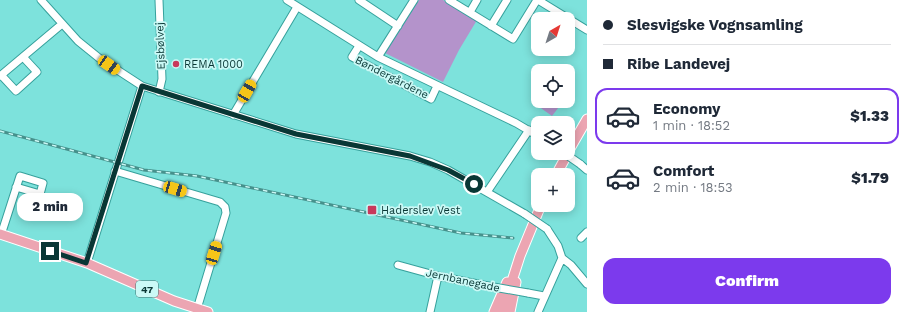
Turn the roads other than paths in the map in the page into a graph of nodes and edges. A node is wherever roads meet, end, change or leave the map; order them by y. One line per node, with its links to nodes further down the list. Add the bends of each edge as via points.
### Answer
1 (41, 0): 12 (street)
2 (159, 0): 22 (street, Ejsbølvej, via 162,79)
3 (287, 0): 10 (street, Bøndergårdene)
4 (359, 0): 13 (street)
5 (414, 0): 13 (street)
6 (450, 0): 11 (street)
7 (477, 0): 11 (street)
8 (507, 0): 14 (street)
9 (538, 0): 14 (street, via 514,39); 15 (street)
10 (297, 7): 16 (street, Bøndergårdene); 23 (street)
11 (470, 12): 14 (street)
12 (62, 24): 18 (street); 20 (street, via 99,58)
13 (398, 26): 17 (street)
14 (491, 26)
15 (587, 30)
16 (359, 46): 17 (street, Bøndergårdene); 21 (street, Bøndergårdene, via 352,57 431,99)
17 (378, 57): 21 (street, Bøndergårdene)
18 (24, 58): 19 (street); 19 (street, via 37,72 16,91)
19 (1, 76)
20 (142, 86): 22 (street); 29 (street)
21 (438, 86): 25 (street, Bøndergårdene)
22 (159, 92): 23 (street)
23 (233, 115): 31 (street, via 327,141 410,156 448,170)
24 (587, 119): 26 (main road)
25 (529, 130): 31 (street)
26 (575, 140)
27 (574, 160): 28 (street, bridge)
28 (587, 170)
29 (115, 171): 38 (street); 43 (street, via 220,202 225,207 226,213)
30 (16, 187): 34 (street)
31 (487, 192): 37 (street, bridge, via 547,229)
32 (538, 212): 36 (main road)
33 (587, 232): 35 (street)
34 (0, 234): 38 (main road, 47)
35 (581, 238)
36 (520, 256): 46 (main road); 47 (main road); 48 (main road)
37 (562, 258): 41 (street); 42 (street)
38 (86, 263): 43 (main road, 47)
39 (398, 265): 40 (street, Jernbanegade)
40 (438, 276): 42 (street, Jernbanegade, bridge); 45 (street)
41 (587, 284)
42 (544, 296): 49 (street)
43 (197, 309): 44 (main road, 47)
44 (208, 312)
45 (430, 312)
46 (494, 312)
47 (502, 312)
48 (510, 312)
49 (538, 312)

